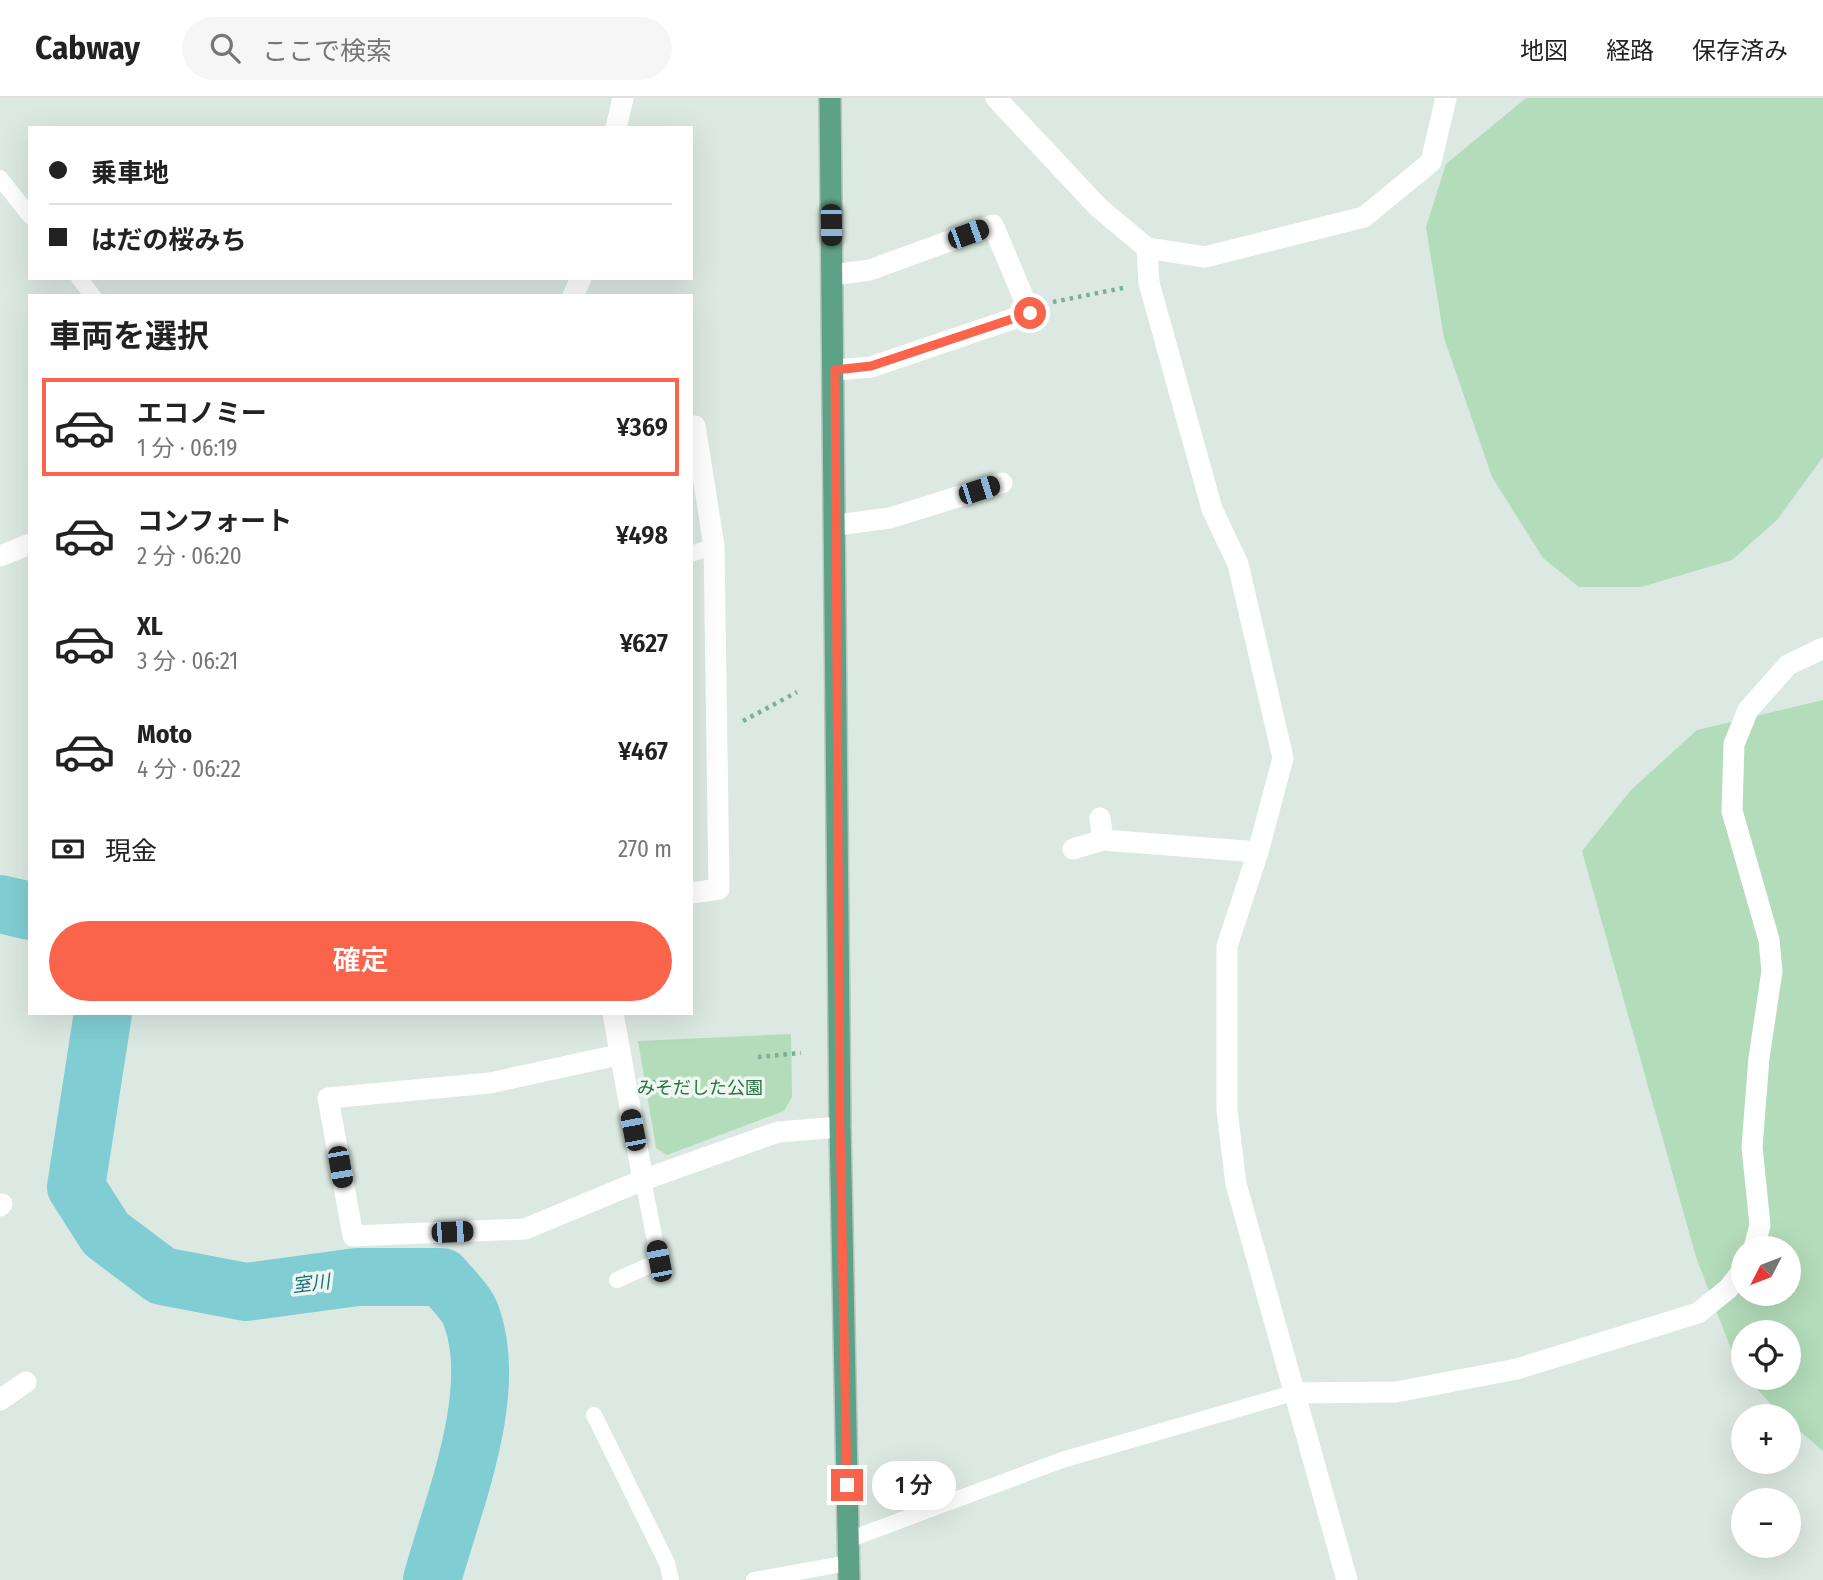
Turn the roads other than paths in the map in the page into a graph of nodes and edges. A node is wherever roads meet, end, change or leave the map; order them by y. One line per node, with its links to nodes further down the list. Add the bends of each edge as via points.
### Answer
1 (623, 98): 5 (street)
2 (830, 98): 9 (main road)
3 (996, 98): 8 (street, via 1098,207)
4 (1446, 98): 8 (street, via 1431,162 1364,216 1205,257)
5 (616, 126)
6 (0, 178): 7 (lane)
7 (28, 213)
8 (1147, 248): 24 (street, via 1149,283 1212,509 1238,564 1283,758)
9 (832, 275): 12 (main road); 12 (street, via 870,270 993,225 1030,313 871,366)
10 (81, 280): 11 (lane)
11 (91, 294)
12 (835, 370): 15 (main road)
13 (695, 426): 17 (street)
14 (1002, 483): 15 (street, via 890,519)
15 (835, 525): 28 (main road)
16 (28, 545): 19 (street)
17 (714, 546): 18 (lane); 25 (street, via 719,888)
18 (693, 553)
19 (0, 556)
20 (1823, 648): 30 (street, via 1788,666 1748,710 1734,744 1732,811 1769,940 1772,971 1752,1147)
21 (1100, 818): 22 (street)
22 (1103, 840): 23 (street); 24 (street)
23 (1073, 849)
24 (1258, 852): 34 (street, via 1227,946 1227,1111 1236,1184)
25 (693, 893)
26 (612, 1015): 27 (street)
27 (618, 1055): 29 (street); 29 (street, via 490,1083 328,1098 352,1236 526,1229)
28 (840, 1127): 29 (street, via 778,1132); 37 (main road)
29 (643, 1180): 31 (lane, via 659,1261)
30 (1757, 1236)
31 (617, 1280)
32 (1731, 1285): 34 (street, via 1698,1313 1517,1369 1396,1392)
33 (26, 1382): 35 (street)
34 (1293, 1392): 37 (lane, via 1062,1460); 41 (street)
35 (0, 1400)
36 (594, 1415): 39 (lane, via 667,1563)
37 (848, 1540): 38 (main road)
38 (848, 1572): 40 (lane)
39 (671, 1580)
40 (754, 1580)
41 (1347, 1580)

